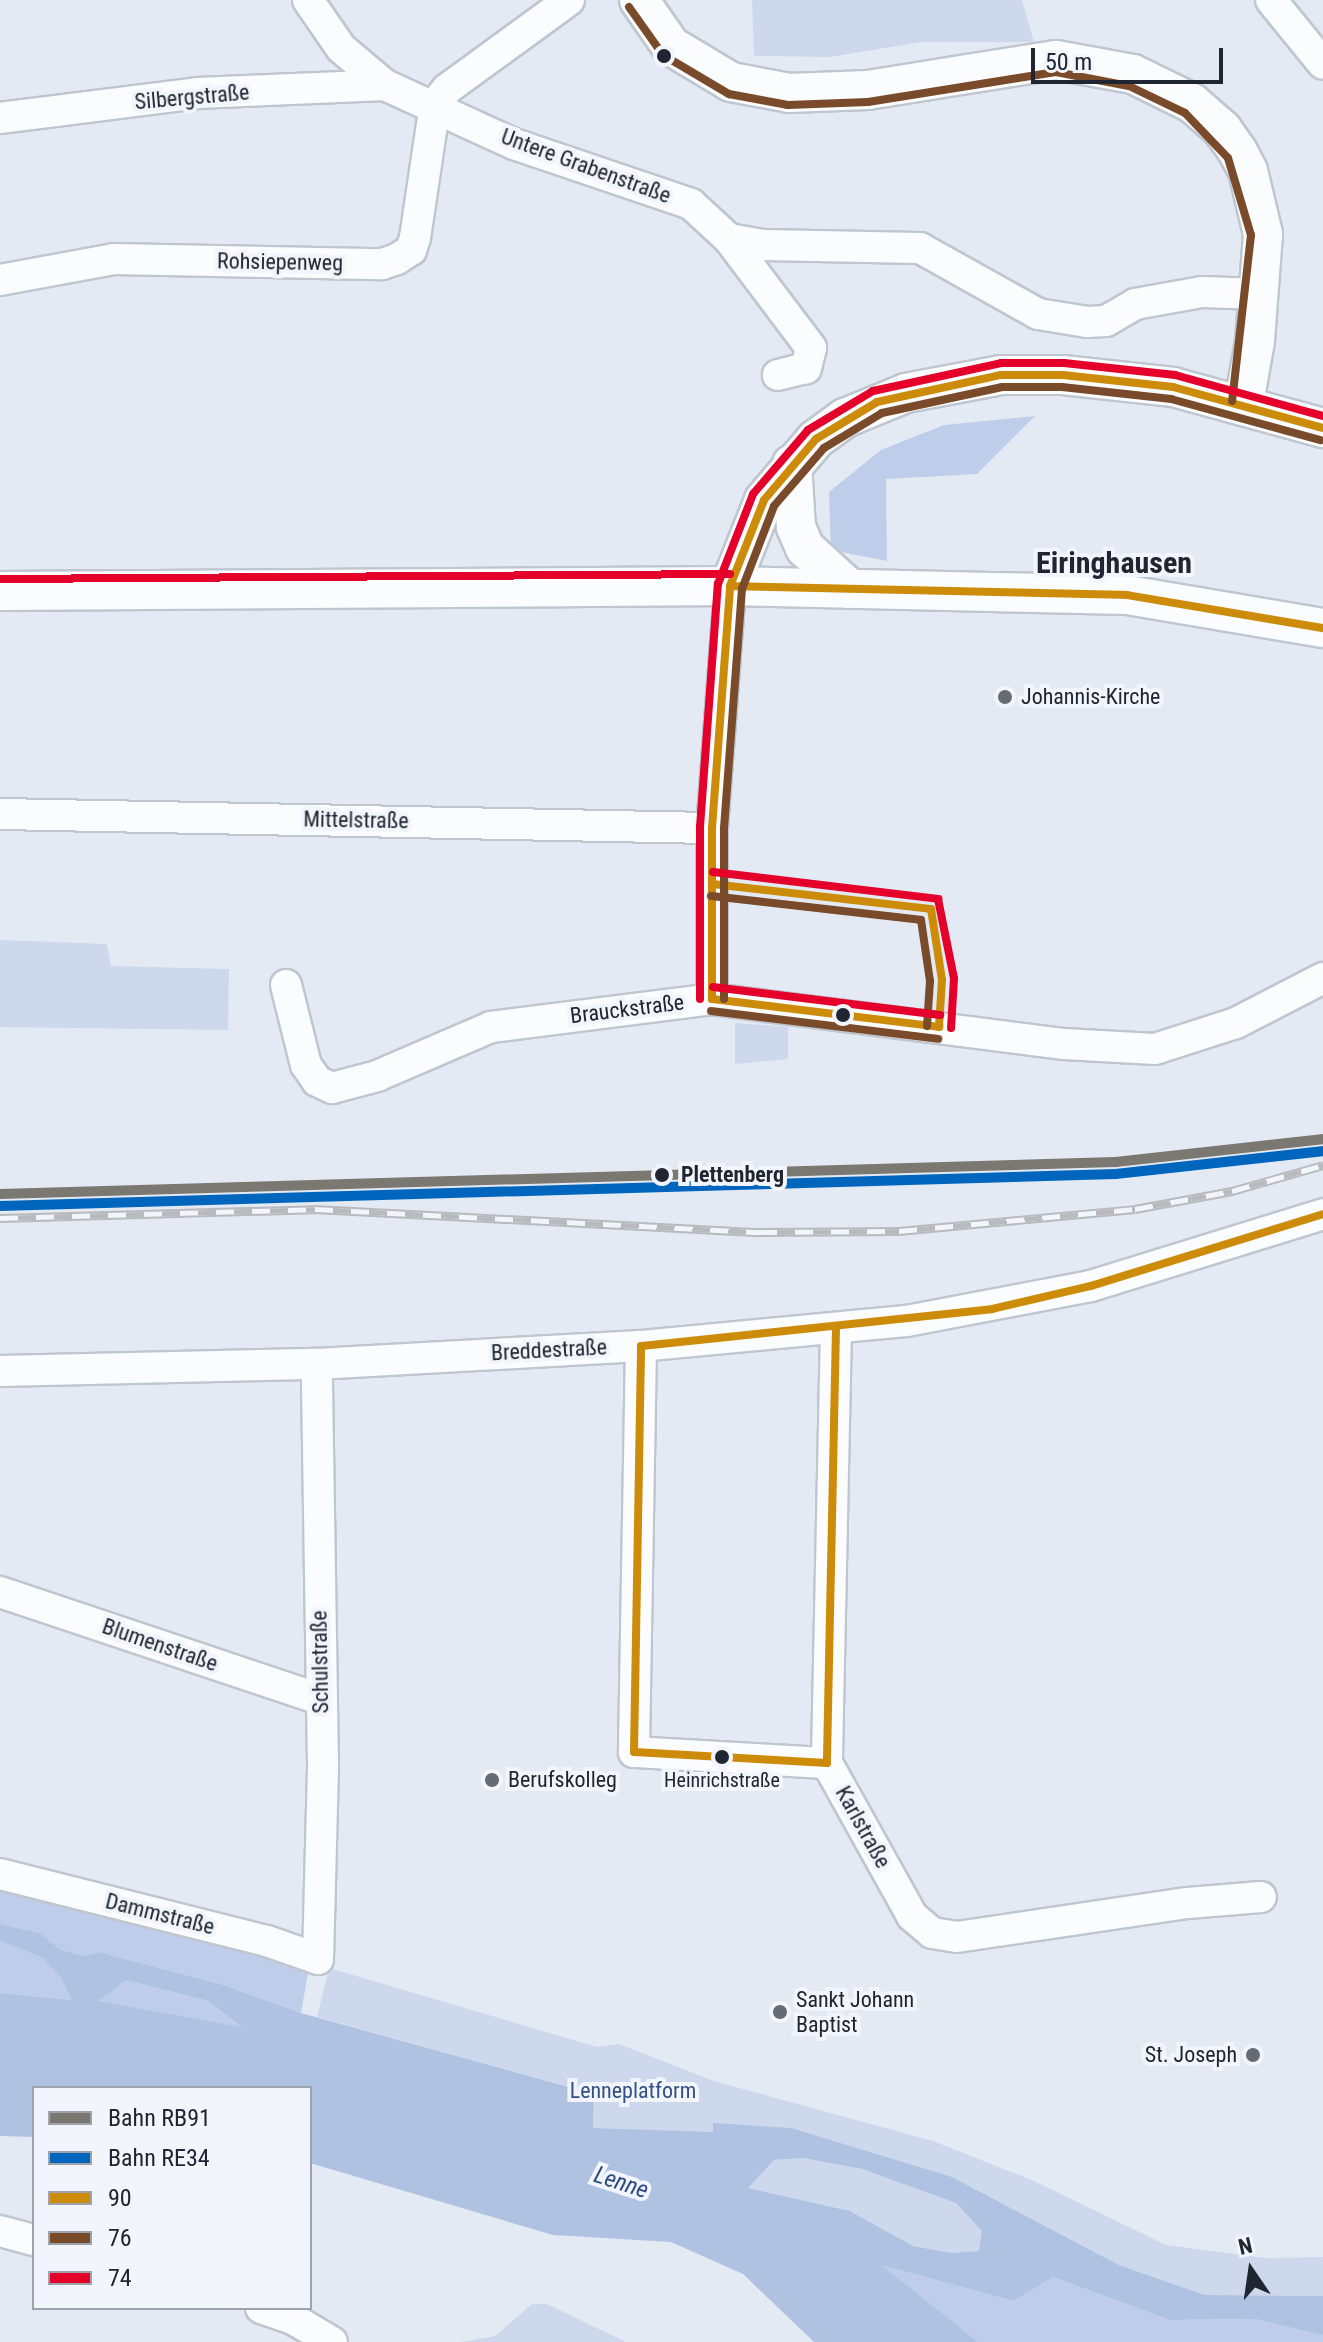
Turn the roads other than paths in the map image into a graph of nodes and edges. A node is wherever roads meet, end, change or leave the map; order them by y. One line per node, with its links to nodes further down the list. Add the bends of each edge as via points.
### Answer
1 (308, 0): 6 (street, via 341,48)
2 (569, 0): 7 (street, via 447,89)
3 (639, 0): 11 (main road, via 671,46 702,69 731,82 789,93 868,90 1056,60 1162,84 1222,129 1248,171 1263,234)
4 (1271, 0): 5 (street)
5 (1323, 64)
6 (385, 85): 7 (street, Untere Grabenstraße); 8 (street, Silbergstraße, via 197,93)
7 (435, 104): 9 (street, Untere Grabenstraße, via 514,144 691,204); 10 (street, Rohsiepenweg, via 415,238 411,250 397,259 382,264 114,259)
8 (0, 118)
9 (729, 239): 11 (street, via 764,245 920,248 1038,314 1088,322 1106,321 1135,304 1202,292); 12 (street, Untere Grabenstraße, via 811,348 806,368)
10 (0, 280)
11 (1258, 294): 13 (main road)
12 (778, 375)
13 (1244, 403): 14 (main road); 15 (main road, via 1158,385 1001,375 877,402 825,432)
14 (1323, 428)
15 (792, 464): 16 (main road, via 764,500); 17 (main road, via 796,527 805,548)
16 (730, 586): 17 (main road); 18 (main road); 21 (street)
17 (850, 589): 19 (main road, via 1127,595)
18 (0, 591)
19 (1323, 628)
20 (0, 814): 21 (street, Mittelstraße)
21 (712, 828): 24 (street)
22 (1323, 978): 24 (street, Brauckstraße, via 1236,1023 1155,1049 1064,1044)
23 (286, 985): 24 (street, Brauckstraße, via 306,1065 317,1081 332,1088 377,1076 491,1027)
24 (712, 999)
25 (1323, 1214): 26 (street, Breddestraße, via 1019,1303)
26 (836, 1328): 27 (street, Breddestraße); 32 (street, Karlstraße)
27 (641, 1346): 28 (street, Breddestraße); 32 (street, via 634,1752)
28 (317, 1364): 29 (street, Breddestraße); 31 (street, Schulstraße)
29 (0, 1371)
30 (0, 1592): 31 (street, Blumenstraße)
31 (320, 1699): 35 (street, Schulstraße)
32 (827, 1763): 34 (street, Karlstraße, via 912,1916 932,1933 957,1937)
33 (0, 1874): 35 (street, Dammstraße, via 267,1941)
34 (1261, 1897)
35 (318, 1959)
36 (267, 2310): 37 (street)
37 (332, 2342)

